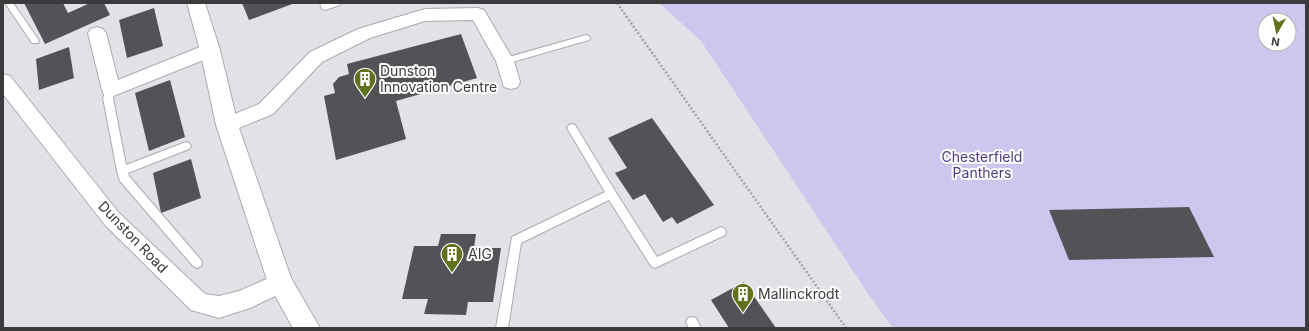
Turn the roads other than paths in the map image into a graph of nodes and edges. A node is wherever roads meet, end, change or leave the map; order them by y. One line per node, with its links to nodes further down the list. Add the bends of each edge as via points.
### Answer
1 (9, 3): 7 (lane)
2 (196, 3): 8 (main road)
3 (324, 3): 4 (lane, via 325,6)
4 (337, 3)
5 (97, 33): 12 (street)
6 (586, 38): 9 (lane)
7 (34, 41)
8 (210, 50): 12 (street); 13 (main road)
9 (505, 61): 11 (street); 13 (street, via 478,14 425,15 364,33 316,57 266,109)
10 (3, 80): 20 (street, Dunston Road, via 112,219 199,303 219,307 242,301)
11 (511, 82)
12 (111, 90): 16 (lane, via 108,98)
13 (227, 125): 20 (main road)
14 (572, 128): 17 (lane)
15 (186, 146): 16 (lane)
16 (122, 171): 19 (lane, via 124,178)
17 (611, 194): 18 (lane, via 655,263); 22 (lane, via 516,240)
18 (721, 232)
19 (197, 263)
20 (280, 283): 21 (main road)
21 (307, 328)
22 (502, 328)

